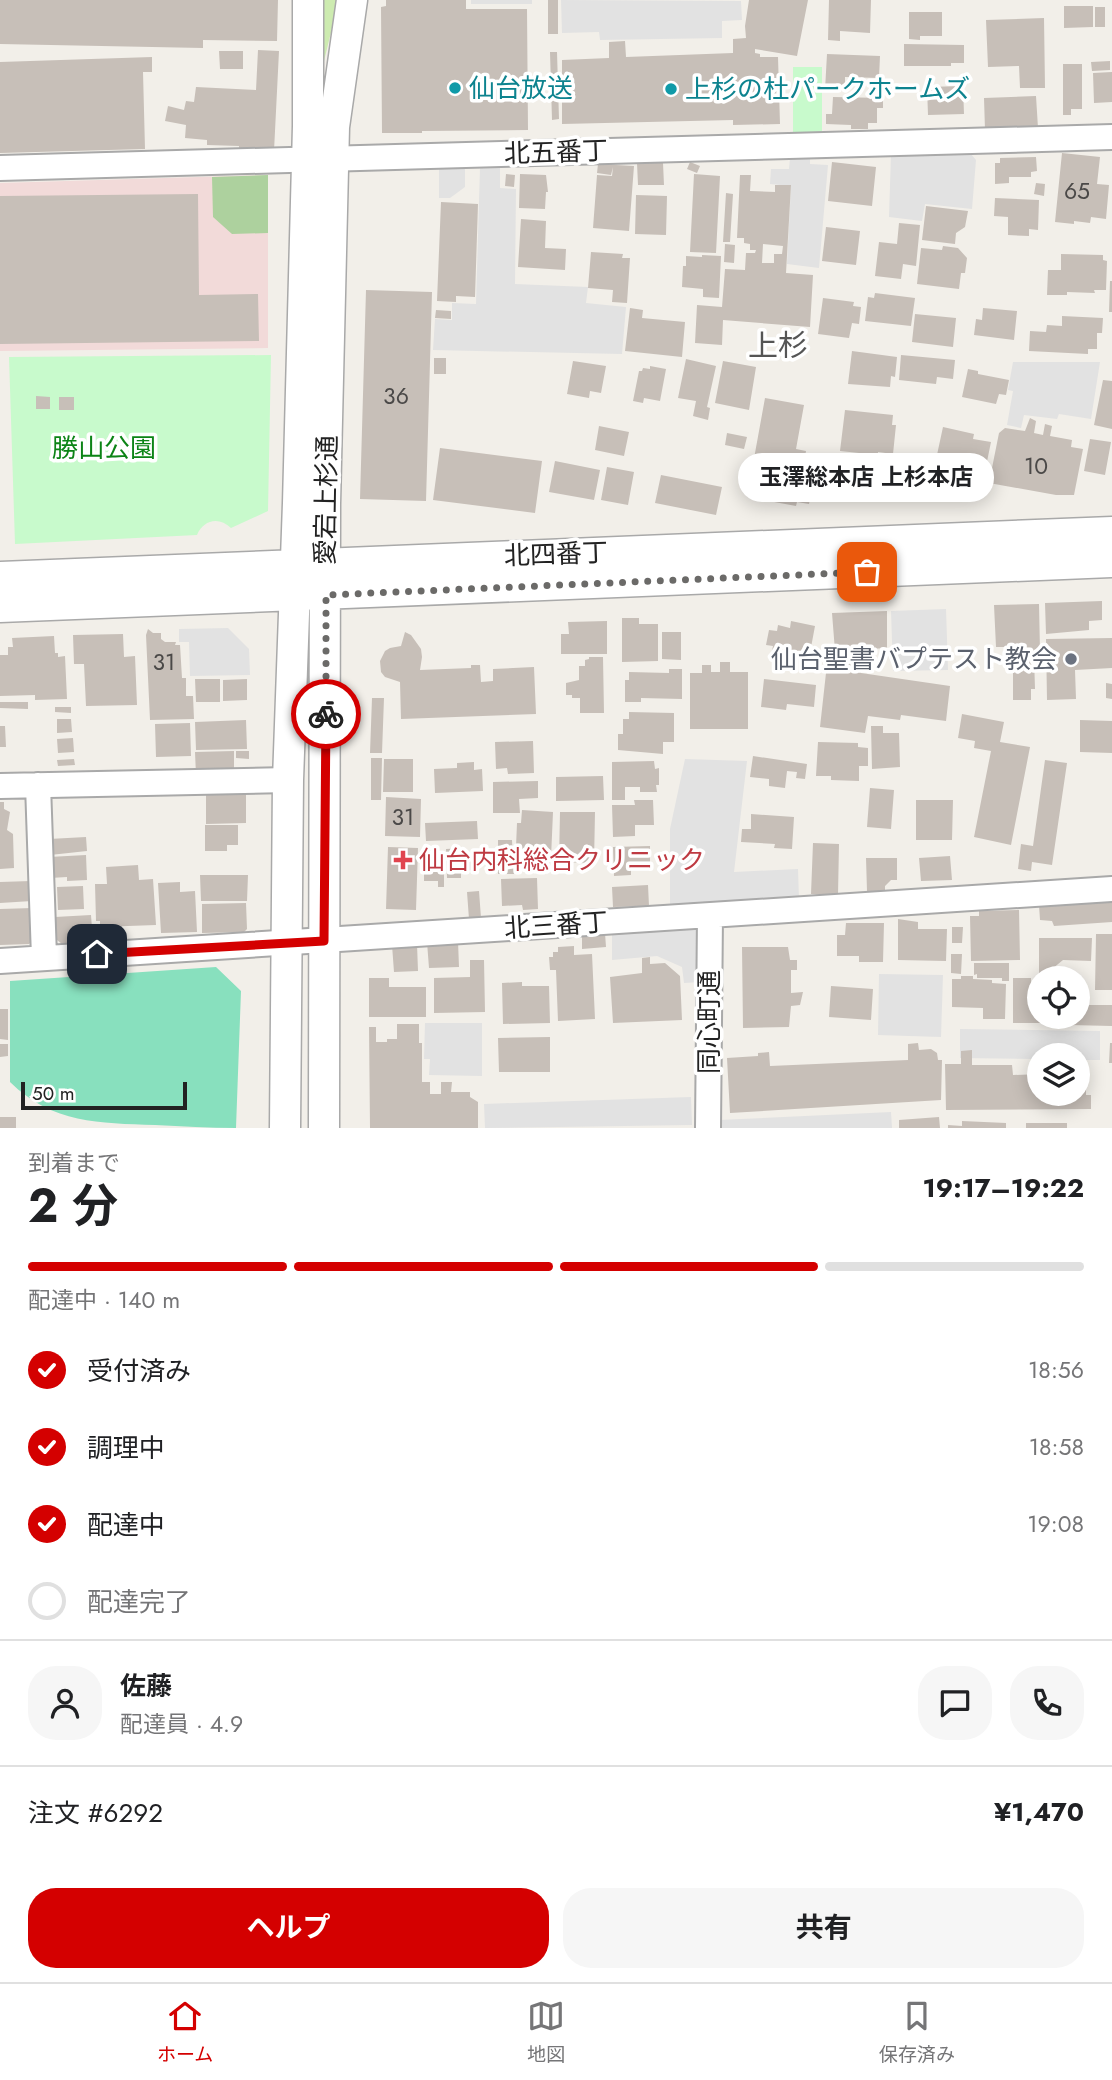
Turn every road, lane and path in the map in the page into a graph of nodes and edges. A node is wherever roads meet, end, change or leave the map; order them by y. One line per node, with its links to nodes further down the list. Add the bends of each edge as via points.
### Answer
1 (308, 0): 4 (street, 愛宕上杉通)
2 (352, 0): 4 (street, 愛宕上杉通, via 334,127)
3 (1112, 137): 4 (street, 北五番丁)
4 (320, 160): 5 (street, 北五番丁); 8 (street, 愛宕上杉通); 9 (street, 愛宕上杉通)
5 (0, 168)
6 (1112, 532): 8 (street, 北四番丁)
7 (1112, 562): 11 (street, 北四番丁)
8 (326, 564): 9 (street, 北四番丁); 11 (street, 愛宕上杉通)
9 (296, 565): 10 (street, 北四番丁); 12 (street, 愛宕上杉通)
10 (0, 577)
11 (326, 595): 12 (street, 北四番丁); 19 (street, 愛宕上杉通)
12 (295, 596): 13 (street, 北四番丁); 14 (street, 愛宕上杉通)
13 (0, 607)
14 (288, 780): 15 (street); 20 (street, 愛宕上杉通)
15 (38, 785): 16 (street); 21 (street)
16 (0, 786)
17 (1112, 889): 18 (street, 北三番丁)
18 (710, 916): 19 (street, 北三番丁); 25 (street, 同心町通)
19 (324, 941): 20 (street, 北三番丁); 24 (street, 愛宕上杉通)
20 (288, 942): 21 (street, 北三番丁); 23 (street, 愛宕上杉通)
21 (44, 957): 22 (street, 北三番丁)
22 (0, 961)
23 (285, 1128)
24 (324, 1128)
25 (708, 1128)

